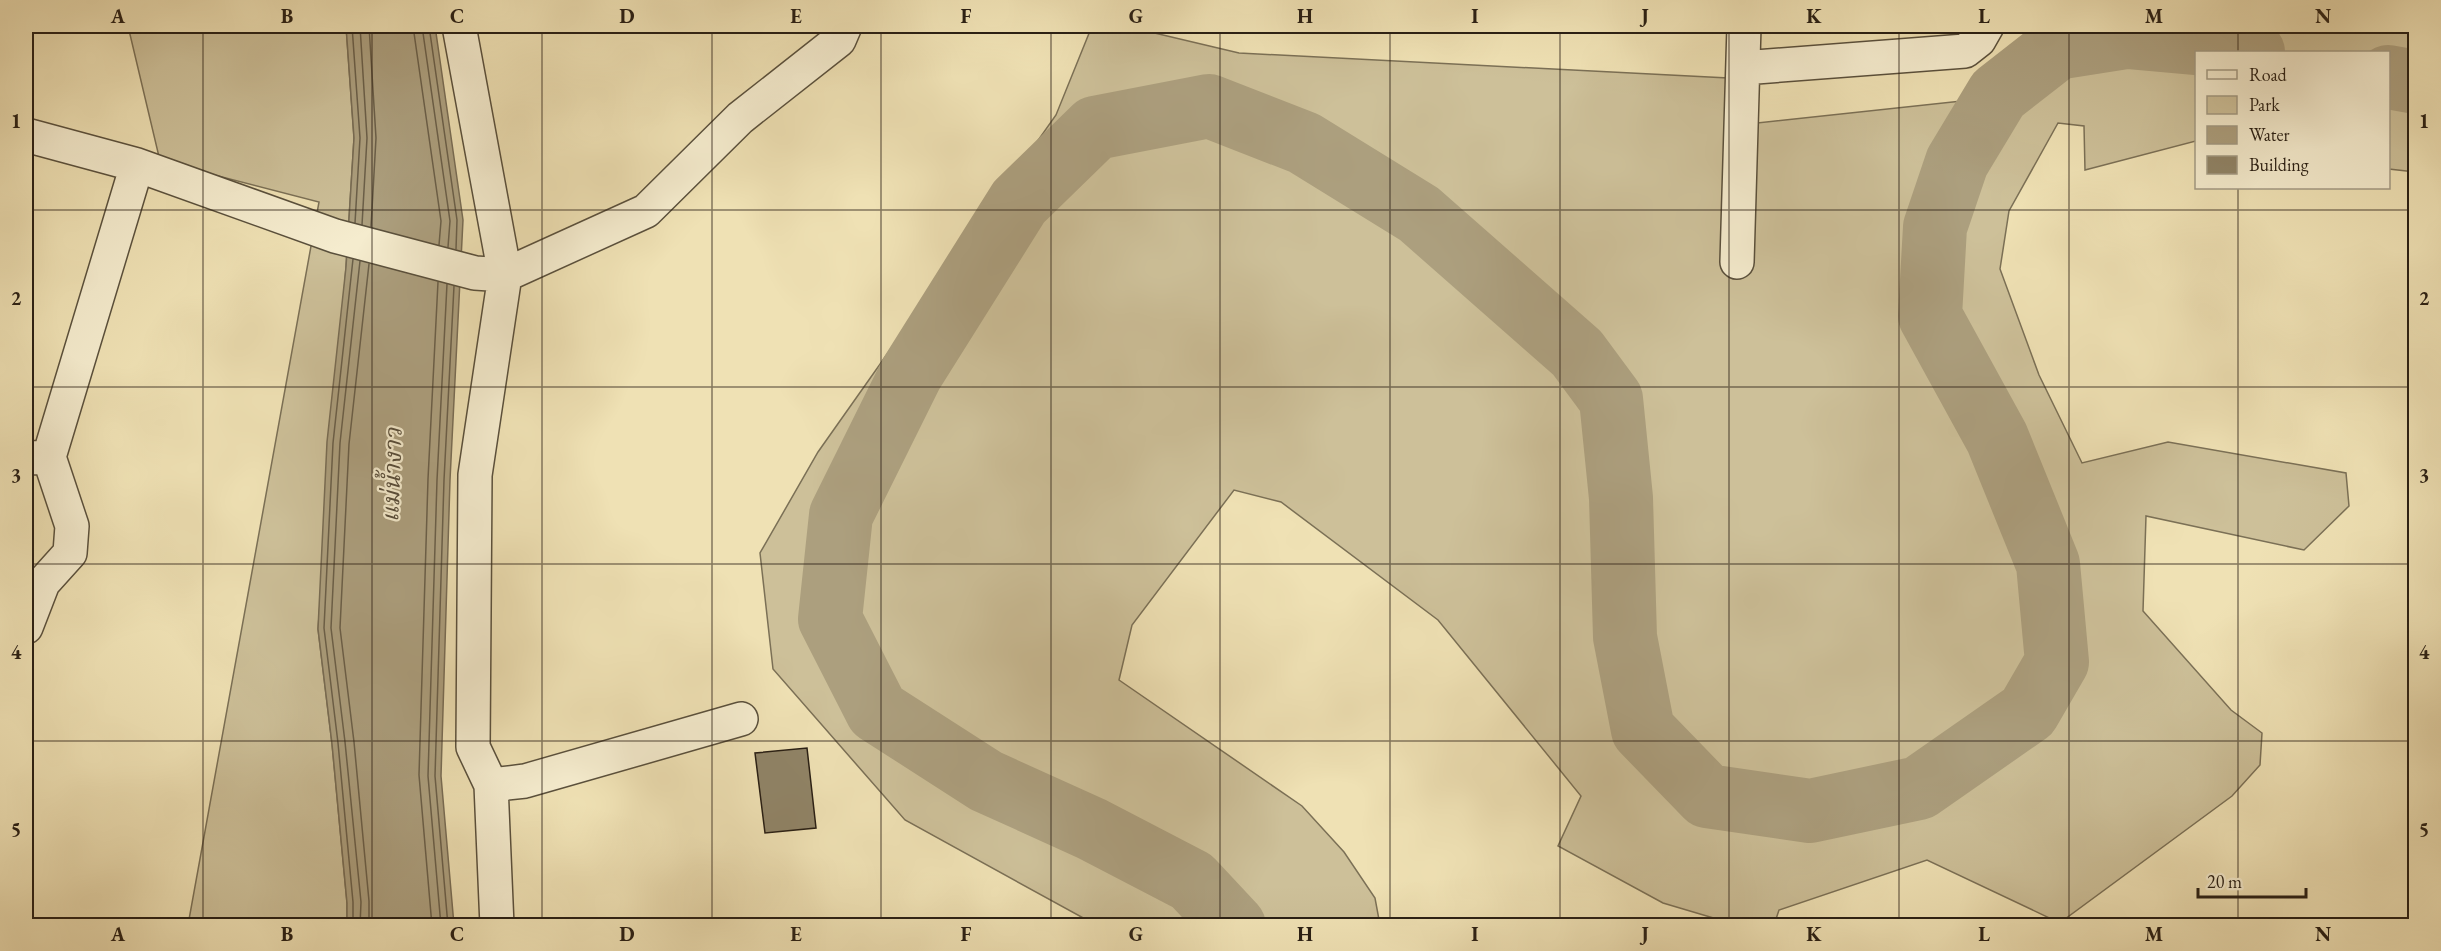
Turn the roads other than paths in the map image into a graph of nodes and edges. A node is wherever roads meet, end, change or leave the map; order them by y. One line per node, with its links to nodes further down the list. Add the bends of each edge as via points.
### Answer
1 (459, 26): 9 (street)
2 (845, 26): 9 (street, via 839,40 740,118 646,211)
3 (1744, 26): 5 (street)
4 (1987, 26): 5 (street, via 1979,40 1965,51)
5 (1743, 68): 8 (street)
6 (26, 135): 7 (street)
7 (137, 165): 9 (street, via 335,236); 10 (street)
8 (1737, 262)
9 (490, 274): 13 (street, via 475,475 473,747)
10 (37, 457): 11 (street, via 72,526 70,553 43,583)
11 (26, 627)
12 (741, 719): 13 (street, via 525,781)
13 (491, 784): 14 (street)
14 (497, 926)

